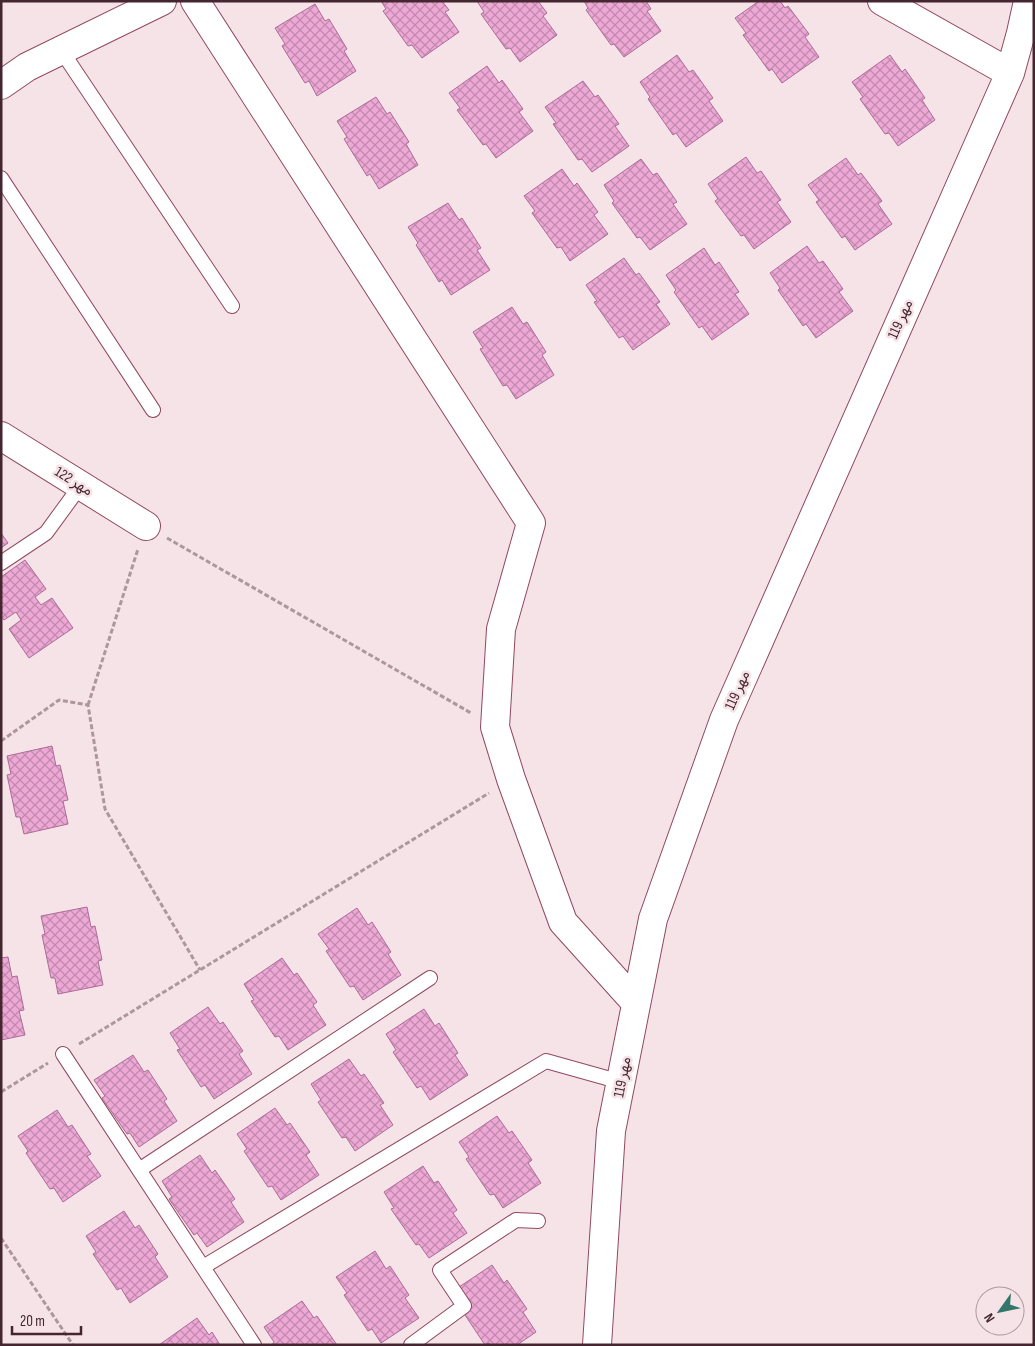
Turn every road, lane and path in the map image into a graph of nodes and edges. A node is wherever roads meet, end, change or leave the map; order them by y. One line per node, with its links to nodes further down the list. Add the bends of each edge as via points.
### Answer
1 (162, 1): 5 (street)
2 (195, 1): 16 (street, via 530,523 500,629)
3 (882, 1): 6 (street)
4 (1028, 1): 6 (street, مهر 119)
5 (61, 50): 7 (street, via 26,67); 9 (lane)
6 (1010, 73): 21 (street, مهر 119, via 724,720 653,919)
7 (1, 86)
8 (1, 178): 10 (lane)
9 (232, 306)
10 (153, 410)
11 (1, 436): 12 (street, مهر 122)
12 (81, 485): 13 (street, مهر 122); 14 (lane, via 46,533)
13 (146, 526): 15 (path); 16 (path)
14 (1, 563)
15 (88, 705): 17 (path, via 59,700); 19 (path, via 105,809)
16 (495, 727): 18 (street)
17 (1, 741)
18 (511, 779): 19 (path); 21 (street, via 563,922)
19 (200, 970): 22 (path)
20 (430, 978): 25 (lane)
21 (636, 1003): 23 (street, مهر 119)
22 (63, 1054): 24 (path); 25 (lane)
23 (621, 1082): 28 (lane, via 546,1061); 32 (street, مهر 119, via 611,1131)
24 (1, 1092)
25 (139, 1170): 28 (lane)
26 (538, 1221): 31 (lane, via 516,1220 440,1270 464,1306)
27 (1, 1238): 29 (path)
28 (203, 1267): 30 (lane)
29 (73, 1345)
30 (254, 1345)
31 (411, 1345)
32 (597, 1345)

